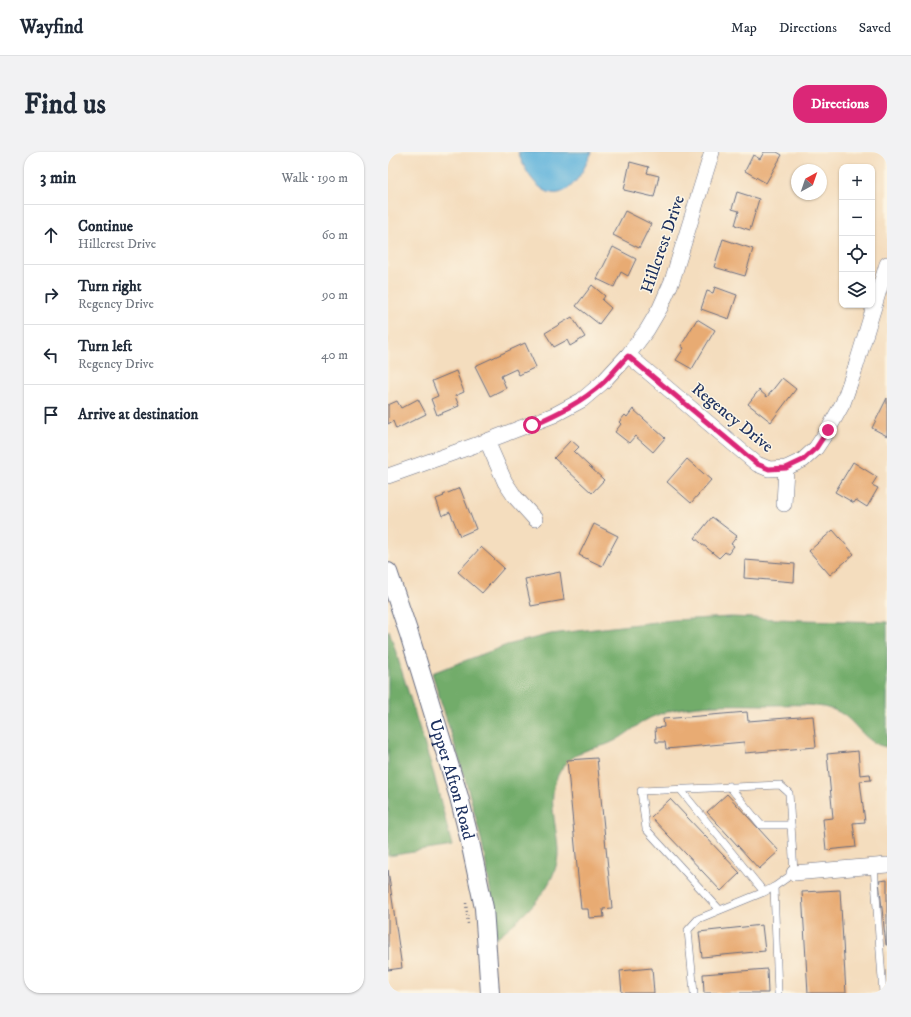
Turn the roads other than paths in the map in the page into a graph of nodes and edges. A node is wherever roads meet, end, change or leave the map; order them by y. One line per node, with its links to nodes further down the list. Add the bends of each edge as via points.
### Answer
1 (712, 152): 3 (street, Hillcrest Drive, via 672,281 660,308)
2 (887, 264): 5 (street, Regency Drive, via 844,403 816,448 803,460)
3 (628, 356): 4 (street, Hillcrest Drive, via 582,400 554,415); 5 (street, Regency Drive, via 757,464 769,469)
4 (487, 441): 6 (street, Hillcrest Drive); 8 (street, via 515,497)
5 (786, 468): 7 (street)
6 (388, 476)
7 (784, 504)
8 (535, 519)
9 (388, 572): 18 (street, Upper Afton Road, via 470,837 484,908)
10 (729, 786): 11 (lane); 12 (lane, via 761,825); 12 (lane, via 780,785 789,793)
11 (680, 789): 16 (lane); 17 (lane, via 641,791 646,829)
12 (791, 825): 14 (lane)
13 (880, 865): 14 (street); 21 (lane)
14 (794, 873): 15 (lane)
15 (774, 886): 16 (lane); 20 (lane)
16 (764, 892): 17 (lane)
17 (720, 910): 19 (lane, via 698,919 688,930)
18 (487, 993)
19 (694, 993)
20 (778, 993)
21 (883, 993)

